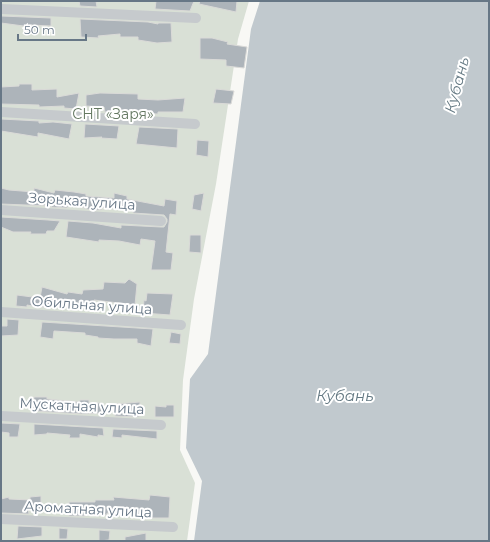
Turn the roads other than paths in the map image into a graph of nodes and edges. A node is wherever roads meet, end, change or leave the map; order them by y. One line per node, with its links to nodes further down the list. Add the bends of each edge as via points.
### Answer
1 (1, 9): 2 (street)
2 (196, 18)
3 (1, 112): 4 (street)
4 (195, 124)
5 (1, 210): 6 (street, Зорькая улица)
6 (161, 221)
7 (1, 312): 8 (street, Обильная улица)
8 (181, 325)
9 (1, 416): 10 (street, Мускатная улица)
10 (161, 425)
11 (1, 519): 12 (street, Ароматная улица)
12 (173, 527)

